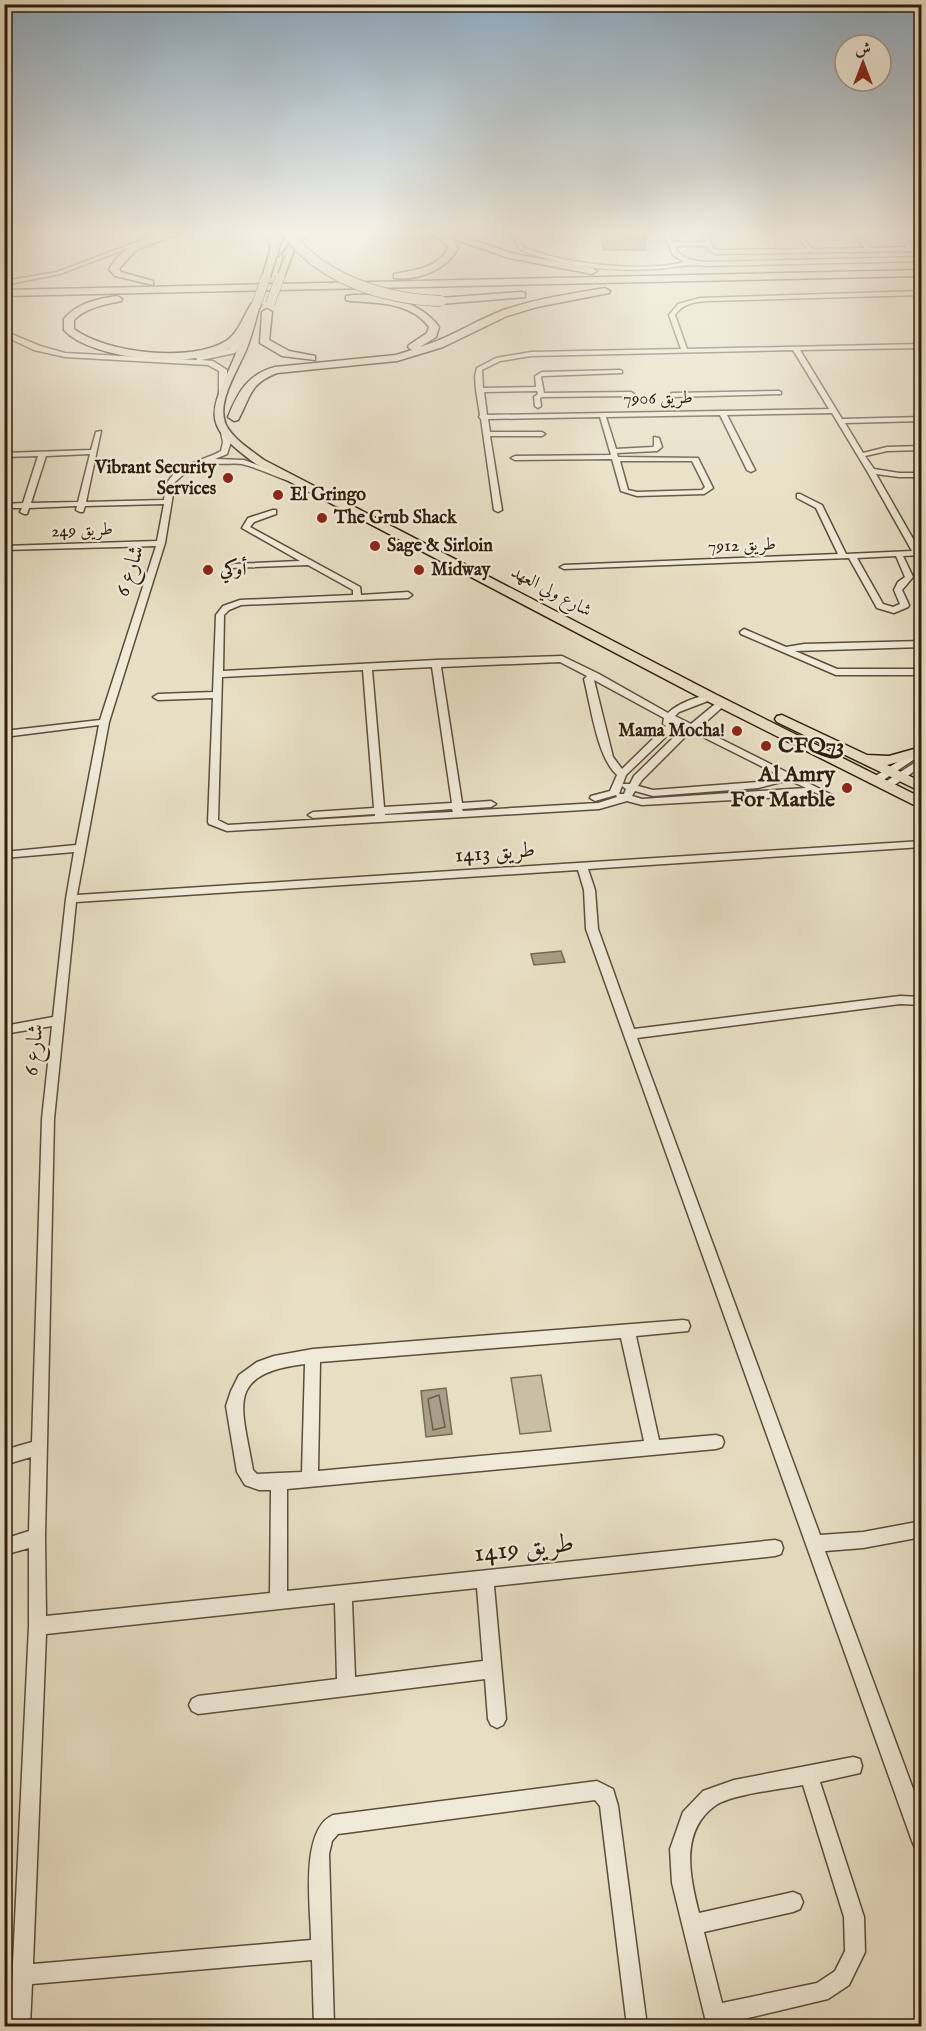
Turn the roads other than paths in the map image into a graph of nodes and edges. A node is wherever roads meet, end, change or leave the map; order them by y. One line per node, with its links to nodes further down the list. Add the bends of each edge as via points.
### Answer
1 (69, 327): 2 (highway, via 80,340 112,350 164,354 216,350 234,341)
2 (243, 327)
3 (249, 327): 10 (main road)
4 (261, 327): 31 (main road, via 239,383)
5 (266, 327): 6 (highway, via 264,341 280,353 346,359 389,355 422,343 432,335)
6 (434, 327)
7 (477, 327): 31 (highway, via 408,355 375,362 298,366 260,375 246,387)
8 (676, 327): 13 (street)
9 (4, 333): 14 (street, via 49,351)
10 (247, 335): 14 (street, via 232,351 210,357); 21 (main road)
11 (921, 346): 12 (street)
12 (795, 348): 13 (street); 27 (street)
13 (685, 351): 19 (street, via 531,354 498,359 479,369)
14 (103, 358): 21 (street, via 210,363 223,370)
15 (591, 372): 16 (street); 20 (street, via 542,374 538,376); 22 (street)
16 (620, 372)
17 (774, 383): 25 (street, via 780,395)
18 (668, 386): 24 (street, via 673,398)
19 (479, 390): 20 (street); 32 (street)
20 (541, 392): 22 (street); 26 (street)
21 (223, 393): 35 (main road, via 218,417)
22 (597, 394): 23 (street)
23 (631, 394)
24 (722, 394): 25 (street); 28 (street)
25 (731, 394): 29 (street)
26 (538, 406)
27 (834, 411): 29 (street, طريق 7906); 34 (street)
28 (725, 412): 29 (street, طريق 7906); 30 (street, طريق 7906); 48 (street)
29 (739, 412)
30 (602, 414): 32 (street, طريق 7906); 44 (street)
31 (234, 417): 84 (main road, شارع ولي العهد, via 250,444 285,470)
32 (483, 417): 37 (street)
33 (921, 419): 34 (street)
34 (840, 421): 45 (street)
35 (223, 428): 47 (street, شارع 6, via 227,442 224,452); 51 (main road, شارع ولي العهد, via 260,462)
36 (99, 432): 41 (street)
37 (486, 434): 38 (street); 57 (street)
38 (542, 434)
39 (656, 438): 44 (street, via 658,447 654,449)
40 (921, 448): 45 (street, via 887,449)
41 (93, 452): 42 (street); 55 (street)
42 (43, 453): 43 (street); 56 (street)
43 (4, 454)
44 (614, 455): 44 (street, via 627,493 704,492 709,488 695,460); 46 (street)
45 (862, 455): 49 (street)
46 (515, 458)
47 (196, 465): 51 (street, شارع 6, via 244,461); 53 (street, شارع 6, via 176,476)
48 (751, 470)
49 (872, 471): 50 (street); 63 (street)
50 (921, 475)
51 (292, 479): 80 (main road, شارع ولي العهد)
52 (800, 496): 64 (street, via 819,507)
53 (168, 505): 55 (street); 60 (street, شارع 6)
54 (4, 506): 56 (street)
55 (80, 507): 56 (street)
56 (25, 509): 58 (street)
57 (498, 510)
58 (4, 512)
59 (273, 512): 65 (street, via 251,520 246,528)
60 (161, 543): 61 (street, طريق 249); 81 (street, شارع 6)
61 (4, 548)
62 (898, 553): 63 (street, طريق 7912); 64 (street, طريق 7912); 64 (street, via 909,577 898,590 905,605 894,610 877,603)
63 (919, 553)
64 (847, 555): 67 (street, طريق 7912)
65 (308, 562): 66 (street); 69 (street, via 357,589)
66 (234, 566)
67 (564, 567)
68 (408, 595): 69 (street)
69 (357, 597): 77 (street, via 240,603 226,608 220,615)
70 (744, 632): 72 (street)
71 (921, 644): 72 (street)
72 (784, 650): 75 (street, via 836,672)
73 (436, 667): 74 (street); 76 (street, via 575,665); 98 (street)
74 (367, 671): 77 (street); 99 (street)
75 (921, 672)
76 (596, 676): 82 (street); 91 (street, via 589,679)
77 (218, 678): 78 (street)
78 (218, 695): 79 (street); 99 (street, via 213,822 227,828)
79 (158, 697)
80 (717, 700): 82 (street, via 676,710); 83 (street); 84 (main road, via 726,698); 89 (main road, شارع ولي العهد)
81 (104, 722): 85 (street); 101 (street, شارع 6)
82 (669, 723): 83 (street); 91 (street)
83 (688, 731): 88 (street); 92 (street)
84 (810, 733): 87 (main road, شارع ولي العهد)
85 (4, 734)
86 (919, 756): 87 (main road, via 890,761); 89 (street); 90 (main road, via 915,773)
87 (861, 758): 89 (main road, شارع ولي العهد)
88 (788, 777): 92 (street, via 758,785 653,793); 94 (street)
89 (887, 779): 93 (main road, شارع ولي العهد); 97 (main road, شارع ولي العهد)
90 (921, 782)
91 (618, 784): 92 (street); 96 (street); 98 (street, via 593,798)
92 (632, 788): 96 (street)
93 (921, 788)
94 (814, 789): 95 (street); 96 (street, via 802,793 642,802)
95 (827, 795)
96 (626, 798): 98 (street, via 599,806)
97 (921, 804)
98 (458, 810): 99 (street)
99 (379, 815)
100 (921, 844): 103 (street, طريق 1413)
101 (81, 848): 102 (street); 104 (street, شارع 6)
102 (4, 855)
103 (582, 867): 104 (street, طريق 1413); 108 (street, via 590,884 592,929)
104 (71, 899): 106 (street, شارع 6)
105 (921, 1001): 108 (street, via 900,1000)
106 (59, 1020): 107 (street); 113 (street, شارع 6, via 48,1119)
107 (4, 1030)
108 (631, 1034): 120 (street)
109 (683, 1326): 110 (street)
110 (627, 1331): 111 (street); 114 (street)
111 (313, 1356): 116 (street); 117 (street, via 263,1366 246,1378 236,1397 234,1406 248,1478 254,1482)
112 (716, 1442): 114 (street)
113 (40, 1447): 115 (street); 119 (street, شارع 6)
114 (653, 1448): 116 (street)
115 (4, 1458)
116 (310, 1479): 117 (street)
117 (279, 1482): 125 (street)
118 (921, 1529): 120 (street)
119 (37, 1537): 121 (street); 126 (street, شارع 6)
120 (814, 1544): 133 (street)
121 (4, 1547)
122 (775, 1548): 123 (street, طريق 1419)
123 (485, 1579): 124 (street, طريق 1419); 127 (street)
124 (343, 1593): 125 (street, طريق 1419); 128 (street)
125 (278, 1600): 126 (street, طريق 1419)
126 (38, 1626): 137 (street, شارع 6)
127 (493, 1669): 128 (street); 130 (street)
128 (346, 1686): 129 (street)
129 (198, 1705)
130 (497, 1719)
131 (853, 1766): 132 (street)
132 (809, 1775): 135 (street, via 710,1798 690,1820 680,1849); 138 (street, via 854,1917 855,1953 842,1978 821,1992)
133 (921, 1841)
134 (793, 1902): 135 (street)
135 (691, 1925): 138 (street)
136 (320, 1949): 137 (street); 140 (street); 141 (street, via 319,1854 324,1836 333,1825 597,1790 606,1796 609,1806)
137 (22, 1975): 139 (street, شارع 6)
138 (716, 2021)
139 (20, 2026)
140 (324, 2026)
141 (637, 2026)

